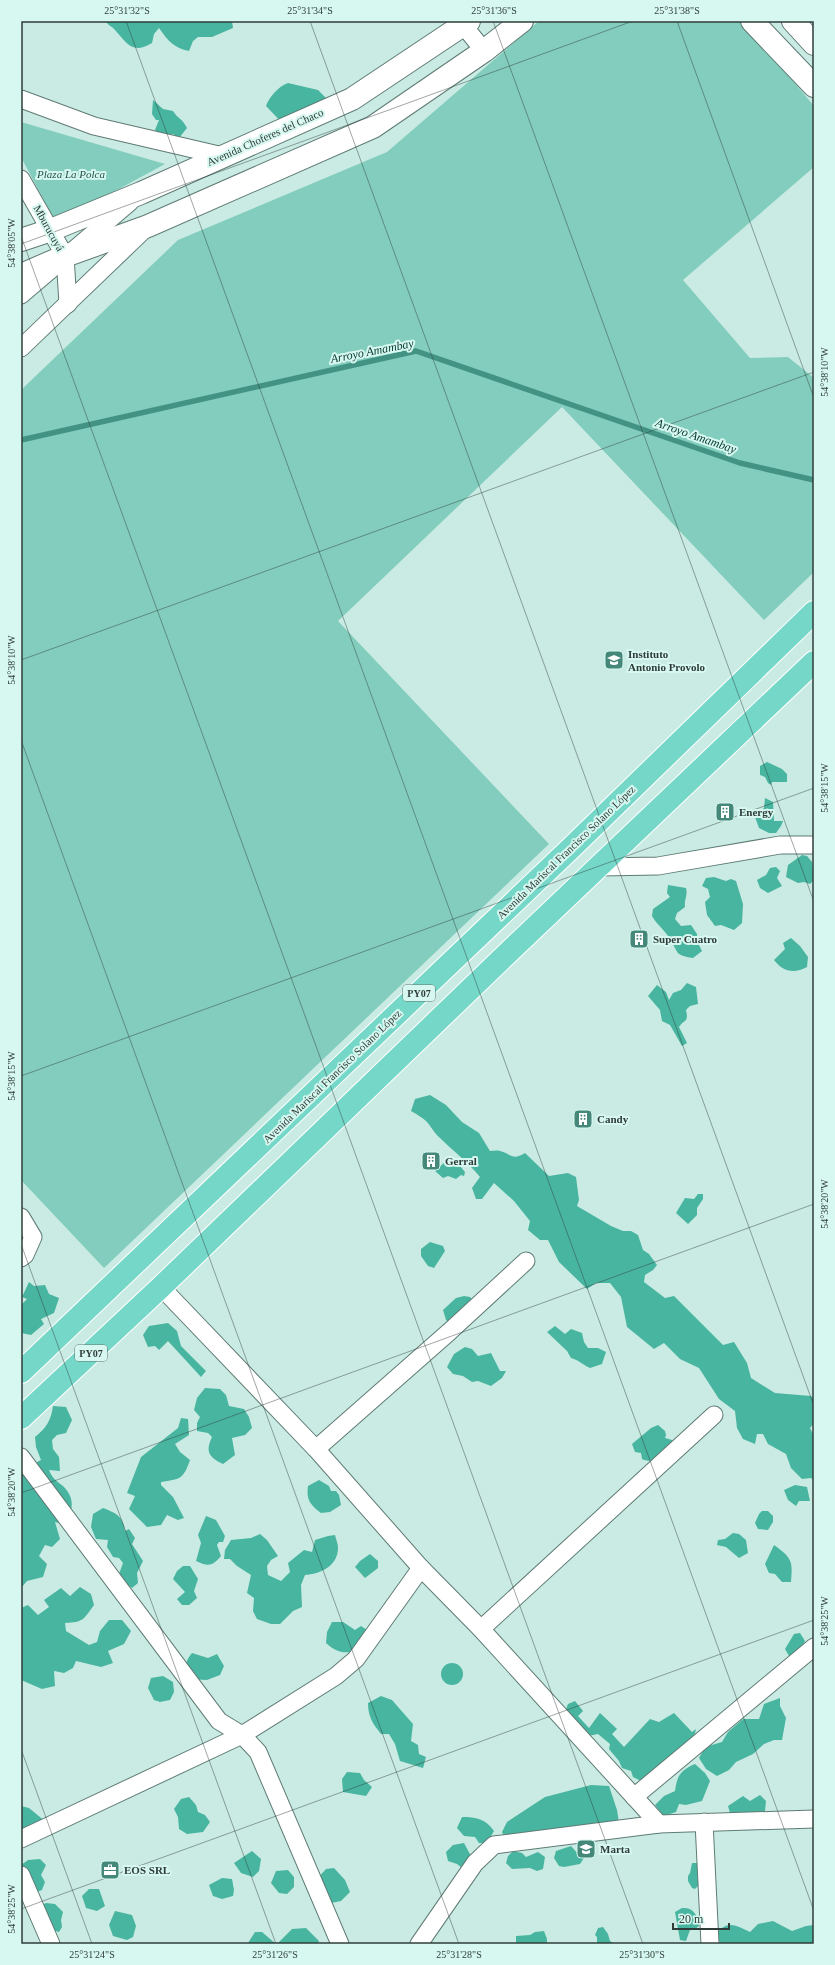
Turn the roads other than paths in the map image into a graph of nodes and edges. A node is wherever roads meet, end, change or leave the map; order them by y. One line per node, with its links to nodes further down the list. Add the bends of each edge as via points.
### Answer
1 (522, 21): 6 (street, Avenida Choferes del Chaco)
2 (752, 21): 7 (street)
3 (793, 21): 5 (street)
4 (464, 23): 6 (street); 9 (street, Avenida Choferes del Chaco, via 352,99)
5 (814, 44)
6 (484, 51): 12 (street, Avenida Choferes del Chaco, via 373,128)
7 (814, 86)
8 (21, 99): 9 (street, via 94,126)
9 (223, 156): 11 (street, Avenida Choferes del Chaco)
10 (21, 179): 13 (street, Mburucuyá)
11 (141, 193): 13 (street); 15 (street, Avenida Choferes del Chaco)
12 (148, 226): 15 (street, Avenida Choferes del Chaco); 18 (street, Avenida Choferes del Chaco)
13 (51, 230): 14 (street); 15 (street, Mburucuyá)
14 (21, 239)
15 (65, 256): 16 (street); 17 (street, Avenida Choferes del Chaco); 18 (street, Mburucuyá)
16 (21, 275)
17 (21, 295)
18 (68, 304): 19 (street, Avenida Choferes del Chaco)
19 (21, 348)
20 (814, 612): 28 (main road, Avenida Mariscal Francisco Solano López / PY07)
21 (814, 662): 23 (main road, PY07)
22 (814, 845): 23 (street, via 780,845 658,866)
23 (600, 867): 27 (main road, PY07)
24 (21, 1218): 25 (street, via 33,1237)
25 (21, 1258)
26 (526, 1260): 31 (street, via 449,1332)
27 (162, 1287): 30 (main road, PY07); 31 (street)
28 (21, 1372)
29 (714, 1415): 34 (street)
30 (21, 1418)
31 (316, 1449): 33 (street)
32 (21, 1457): 36 (street, via 219,1721)
33 (421, 1568): 34 (street); 36 (street, via 356,1659 314,1690)
34 (481, 1629): 37 (street)
35 (814, 1647): 37 (street)
36 (242, 1735): 41 (street); 44 (street, via 258,1752)
37 (634, 1797): 40 (street)
38 (814, 1819): 39 (street)
39 (704, 1822): 40 (street); 46 (street)
40 (659, 1824): 45 (street, via 494,1845 475,1863)
41 (21, 1839)
42 (21, 1875): 43 (street)
43 (51, 1944)
44 (340, 1944)
45 (419, 1944)
46 (710, 1944)

